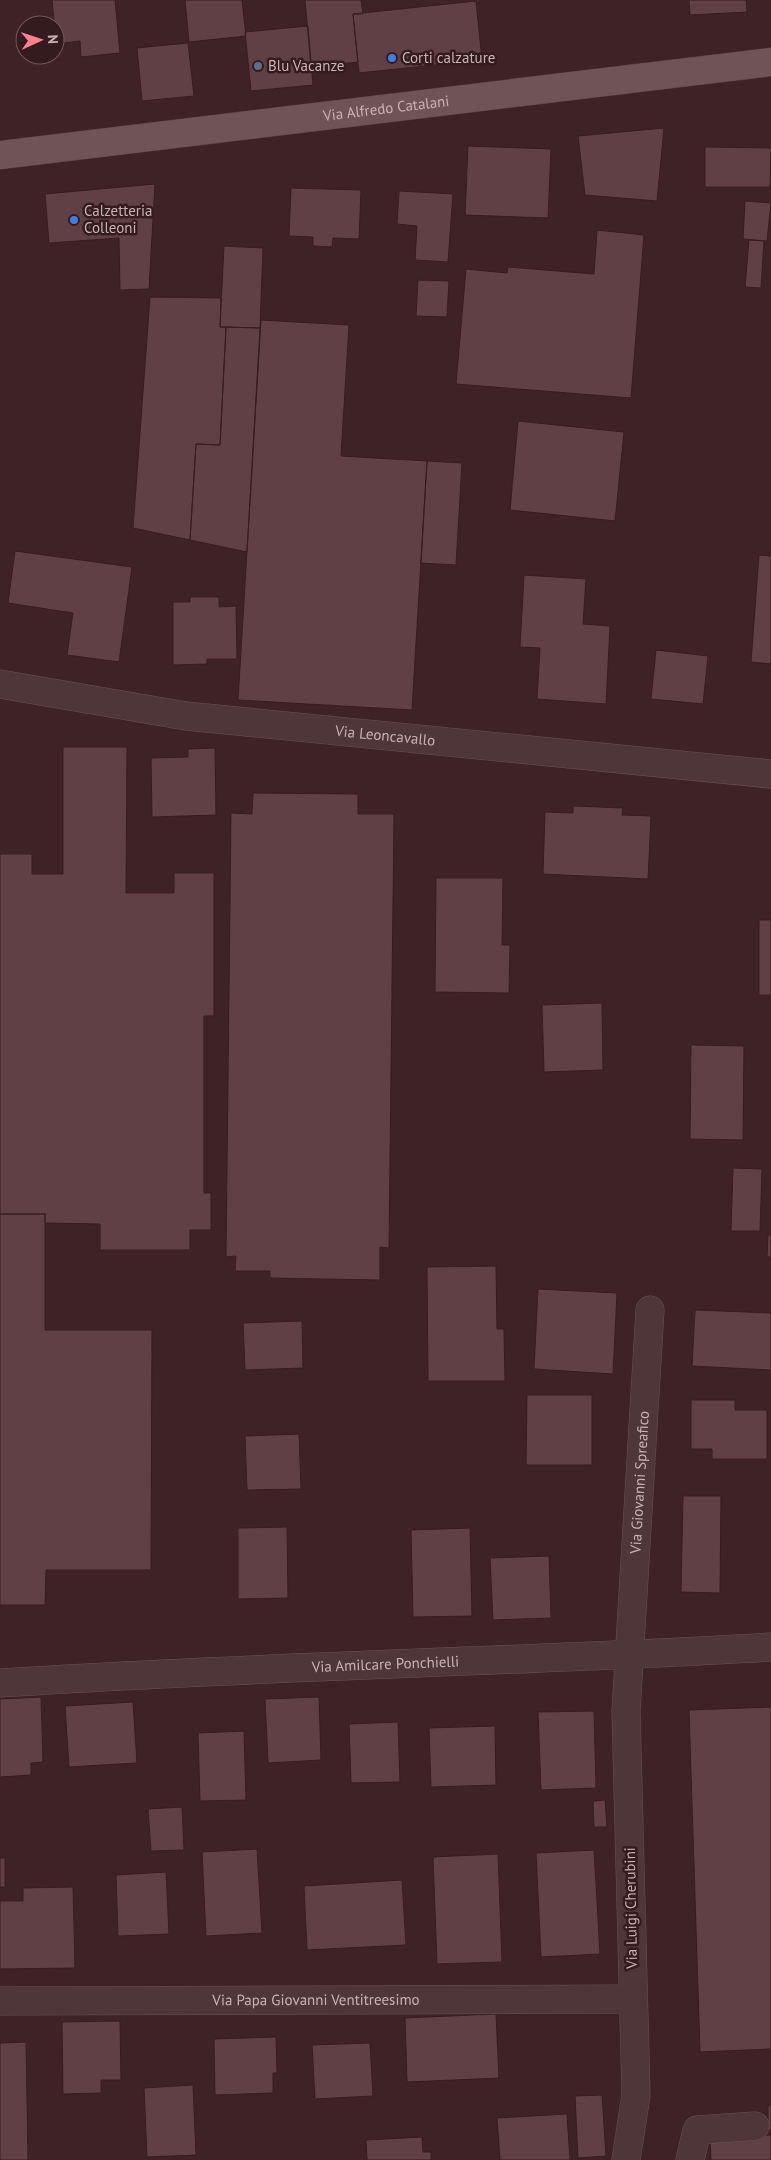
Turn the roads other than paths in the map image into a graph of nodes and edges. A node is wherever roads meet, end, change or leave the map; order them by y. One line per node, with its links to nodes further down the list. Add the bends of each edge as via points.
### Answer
1 (771, 62): 2 (main road, Via Alfredo Catalani)
2 (0, 155)
3 (0, 684): 4 (street, Via Leoncavallo, via 186,716)
4 (771, 774)
5 (650, 1310): 7 (street, Via Giovanni Spreafico)
6 (771, 1647): 7 (street, Via Amilcare Ponchielli)
7 (631, 1655): 8 (street, Via Amilcare Ponchielli); 9 (street, Via Luigi Cherubini, via 626,1711)
8 (0, 1683)
9 (633, 1999): 10 (street, Via Papa Giovanni Ventitreesimo); 12 (street, Via Luigi Cherubini, via 636,2095)
10 (0, 2001)
11 (755, 2126): 13 (street, via 697,2130)
12 (626, 2160)
13 (690, 2160)

